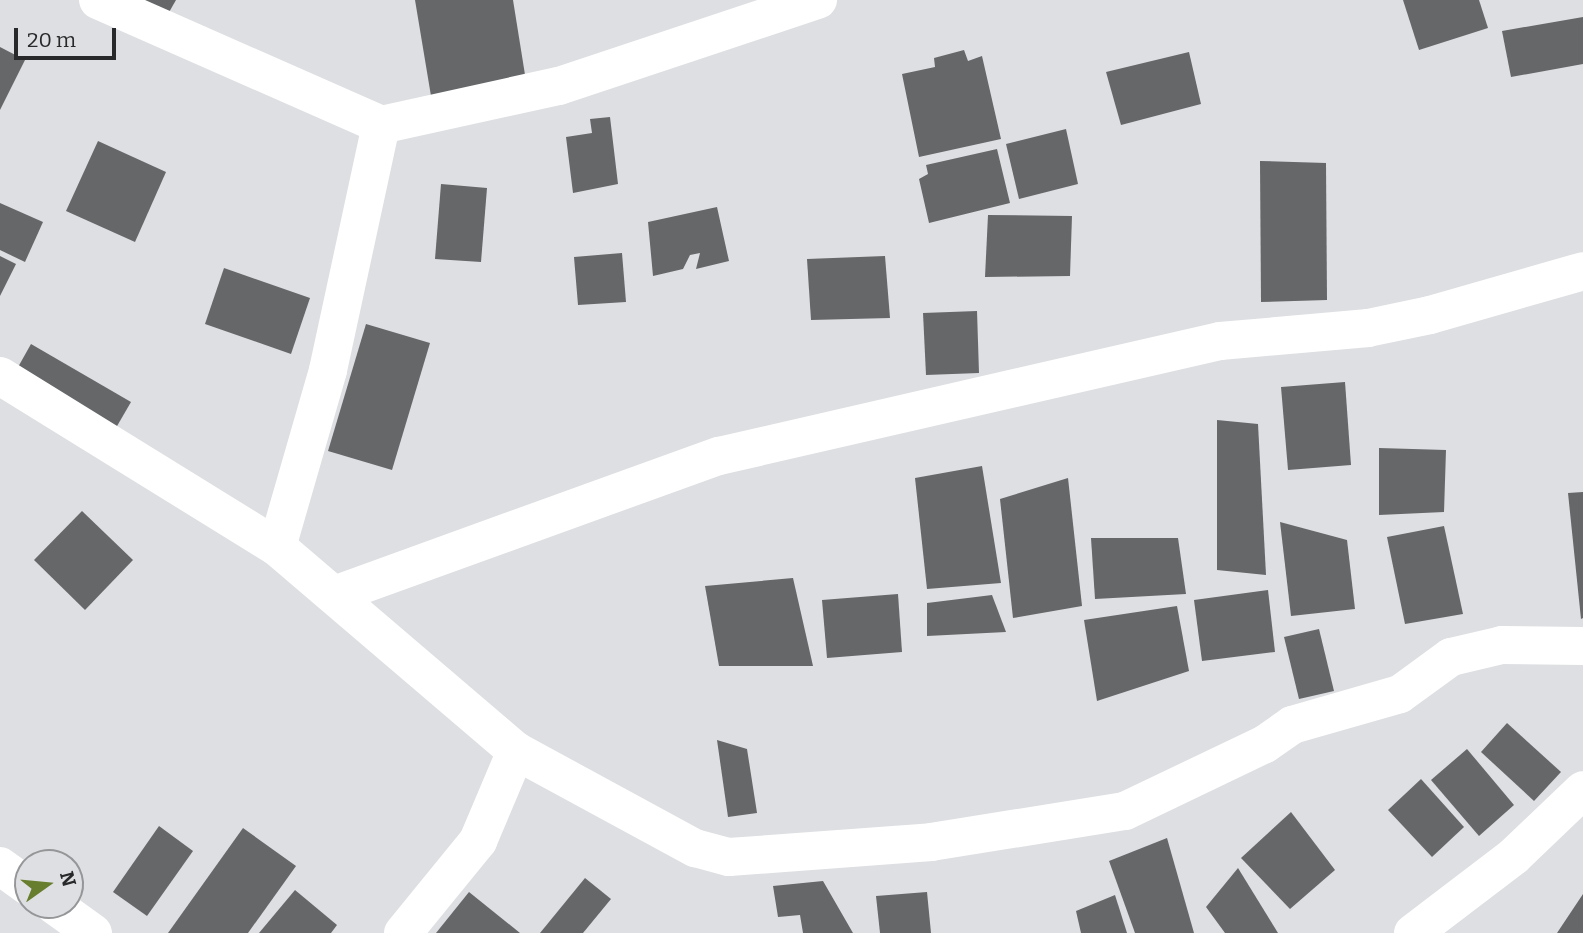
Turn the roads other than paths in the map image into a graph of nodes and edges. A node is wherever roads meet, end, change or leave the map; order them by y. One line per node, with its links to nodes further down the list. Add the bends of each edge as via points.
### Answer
1 (98, 0): 3 (street)
2 (818, 0): 3 (street, via 559,86)
3 (381, 125): 6 (street, via 334,344)
4 (1583, 271): 7 (street, via 1381,325 1220,341 719,456)
5 (0, 376): 6 (street)
6 (277, 547): 7 (street)
7 (334, 594): 9 (street)
8 (1583, 646): 9 (street, via 1502,645 1451,657 1400,694 1292,725 1265,744 1125,811 931,842 729,857 695,848)
9 (516, 751): 13 (street, via 478,841)
10 (1583, 790): 14 (street, via 1514,856)
11 (74, 919): 12 (street)
12 (93, 933)
13 (403, 933)
14 (1413, 933)

